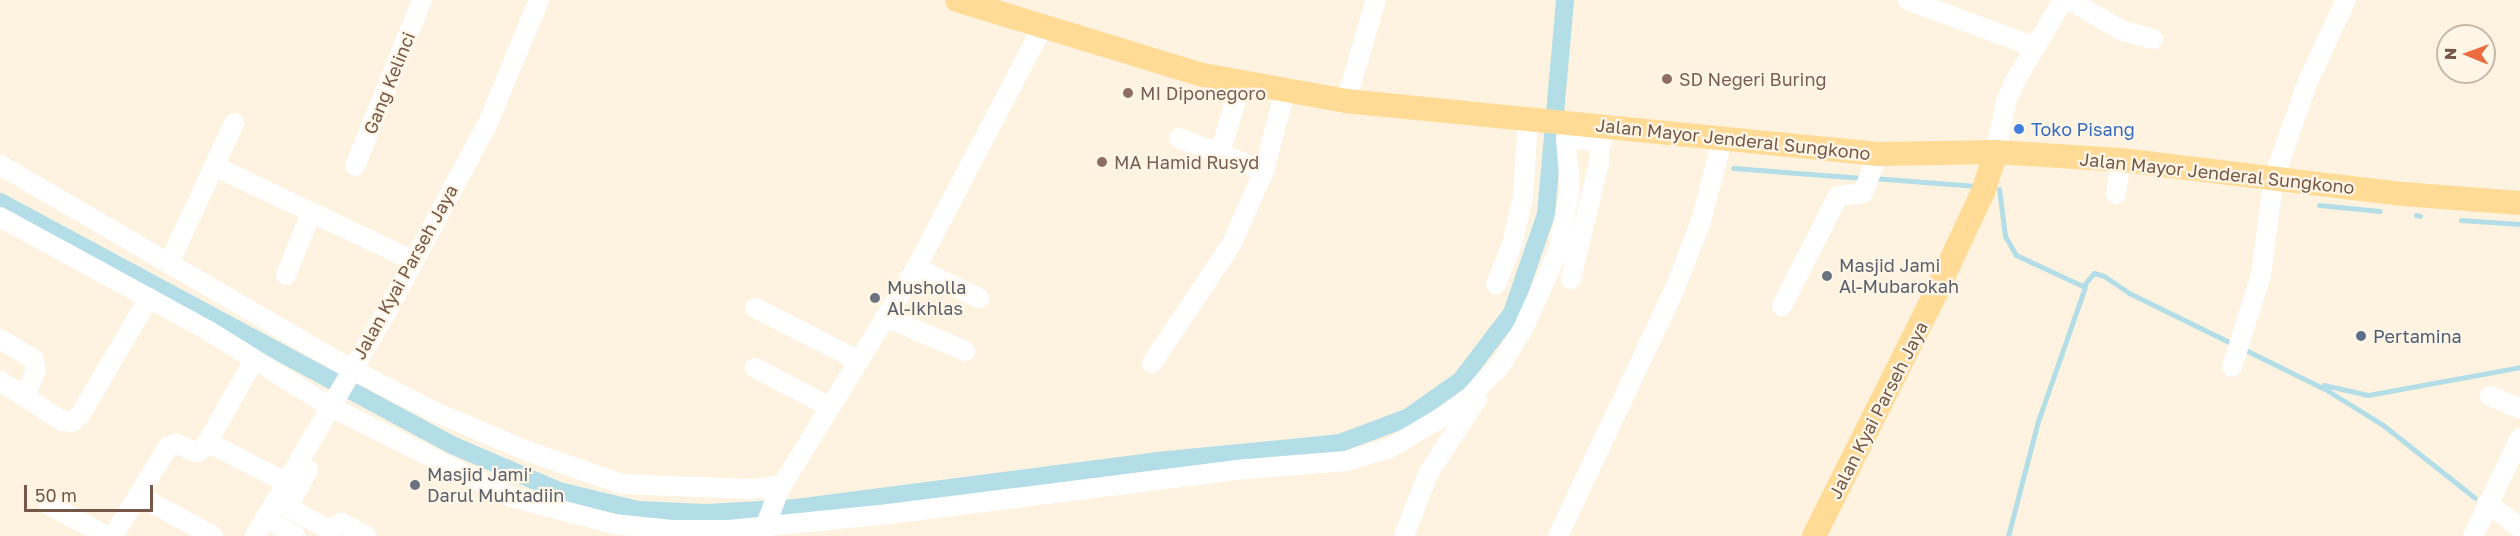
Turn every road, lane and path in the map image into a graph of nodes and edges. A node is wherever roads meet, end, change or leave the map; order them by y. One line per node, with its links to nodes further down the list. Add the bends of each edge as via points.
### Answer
1 (422, 0): 27 (street, Gang Kelinci)
2 (539, 0): 34 (street, Jalan Kyai Parseh Jaya, via 487,124)
3 (957, 0): 9 (main road, Jalan Mayor Jenderal Sungkono)
4 (1376, 0): 16 (street)
5 (1908, 0): 10 (street)
6 (2063, 0): 13 (street)
7 (2069, 0): 12 (street, via 2123,31)
8 (2346, 0): 30 (street, via 2308,81)
9 (989, 5): 11 (main road, Jalan Mayor Jenderal Sungkono)
10 (1936, 5): 13 (street)
11 (1042, 26): 14 (main road, Jalan Mayor Jenderal Sungkono); 36 (street)
12 (2153, 39)
13 (2035, 47): 24 (street, via 2006,102)
14 (1241, 84): 15 (main road, Jalan Mayor Jenderal Sungkono); 23 (street)
15 (1285, 91): 16 (main road, Jalan Mayor Jenderal Sungkono); 29 (street)
16 (1346, 101): 17 (main road, Jalan Mayor Jenderal Sungkono)
17 (1530, 119): 20 (main road, Jalan Mayor Jenderal Sungkono); 39 (street, via 1523,197 1512,244)
18 (234, 123): 26 (street)
19 (1179, 138): 23 (street)
20 (1567, 142): 21 (main road, Jalan Mayor Jenderal Sungkono); 50 (street, via 1570,189 1558,252)
21 (1601, 144): 22 (main road, Jalan Mayor Jenderal Sungkono); 38 (street)
22 (1720, 151): 28 (main road, Jalan Mayor Jenderal Sungkono); 79 (street, via 1688,257 1657,331)
23 (1220, 152): 29 (street)
24 (1996, 152): 28 (main road, Jalan Mayor Jenderal Sungkono); 30 (main road, Jalan Mayor Jenderal Sungkono, via 2118,179); 80 (main road, Jalan Kyai Parseh Jaya, via 1983,192 1932,300)
25 (0, 165): 35 (street)
26 (214, 166): 32 (street); 35 (street)
27 (355, 166)
28 (1874, 169): 42 (street, via 1863,193 1838,196)
29 (1263, 171): 51 (street, via 1231,245)
30 (2273, 193): 31 (main road, Jalan Mayor Jenderal Sungkono, via 2403,194); 47 (street, via 2261,275)
31 (2520, 203)
32 (311, 213): 34 (street); 37 (street)
33 (0, 217): 40 (street)
34 (412, 260): 53 (street, Jalan Kyai Parseh Jaya)
35 (170, 261): 53 (street)
36 (916, 268): 41 (street); 44 (street)
37 (286, 276)
38 (1571, 279)
39 (1496, 284)
40 (149, 298): 48 (street); 56 (street, via 76,420 62,421)
41 (979, 298)
42 (1782, 306)
43 (755, 308): 49 (street)
44 (885, 316): 46 (street); 49 (street)
45 (0, 339): 56 (street, via 33,359 36,369)
46 (965, 351)
47 (2238, 353)
48 (254, 360): 57 (street); 61 (street)
49 (858, 360): 58 (street)
50 (1504, 360): 69 (street, via 1470,397 1444,416 1390,448 1346,461); 78 (street, via 1429,472)
51 (1152, 363)
52 (755, 368): 58 (street)
53 (350, 371): 57 (street, Jalan Kyai Parseh Jaya); 64 (street, via 524,450 622,484)
54 (0, 381): 56 (street)
55 (2490, 396): 59 (street)
56 (25, 397)
57 (331, 403): 63 (street, Jalan Kyai Parseh Jaya); 69 (street, via 522,500 614,524 672,530)
58 (830, 407): 64 (street)
59 (2520, 410)
60 (2520, 438): 66 (street)
61 (207, 442): 63 (street); 65 (street, via 197,452 170,446)
62 (308, 470): 67 (street)
63 (286, 482): 67 (street, Jalan Kyai Parseh Jaya)
64 (781, 488): 69 (street)
65 (139, 496): 74 (street); 75 (street)
66 (2488, 503): 70 (street); 81 (street)
67 (282, 504): 71 (street, Jalan Kyai Parseh Jaya); 72 (street)
68 (49, 505): 73 (street)
69 (765, 528)
70 (2520, 528)
71 (267, 529): 76 (street)
72 (330, 534): 77 (street, via 340,523)
73 (107, 536)
74 (113, 536)
75 (213, 536)
76 (296, 536)
77 (366, 536)
78 (1404, 536)
79 (1558, 536)
80 (1814, 536)
81 (2473, 536)

